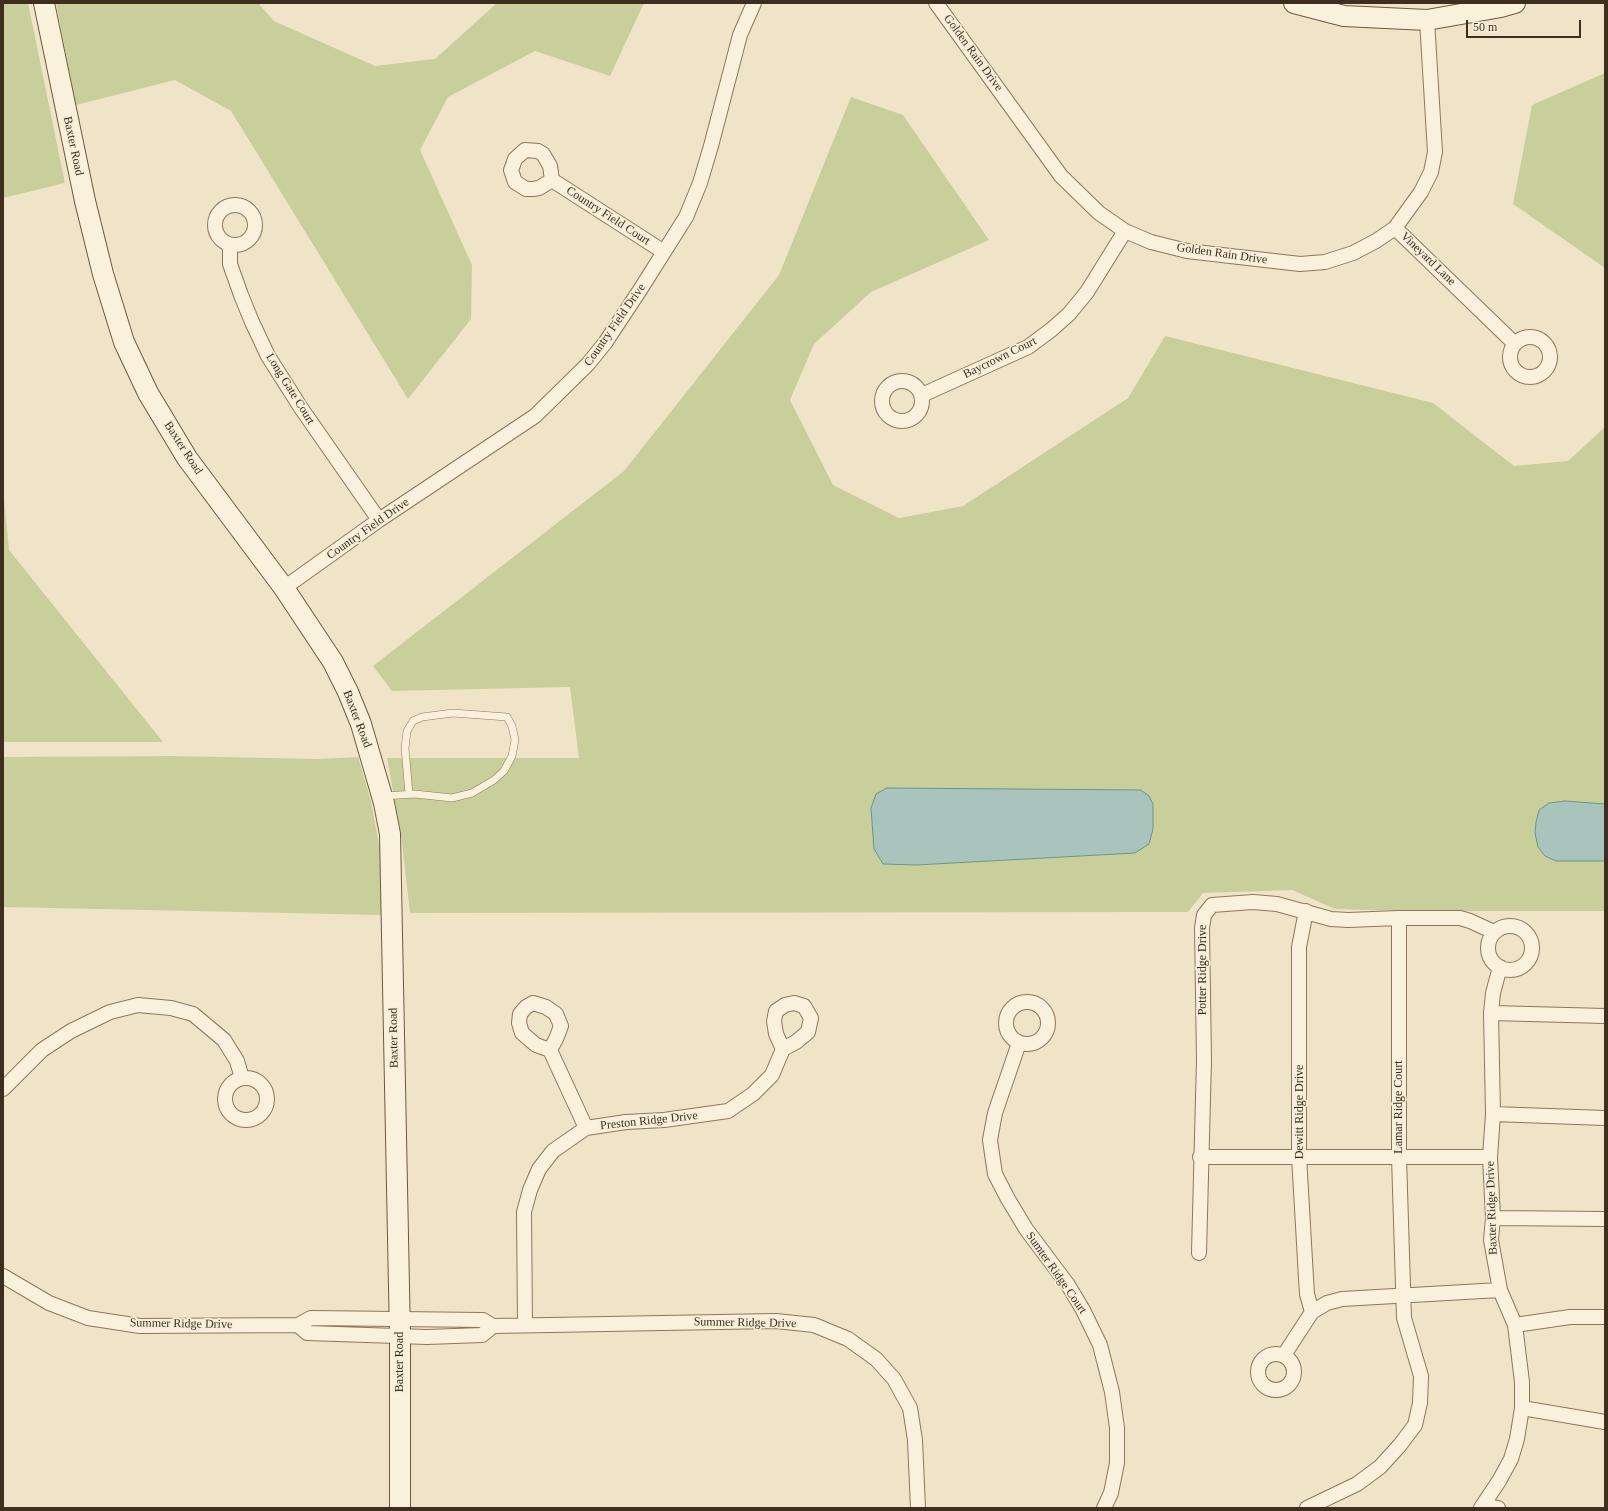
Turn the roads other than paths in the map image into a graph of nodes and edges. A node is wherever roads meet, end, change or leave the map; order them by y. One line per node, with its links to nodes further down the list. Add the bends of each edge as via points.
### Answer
1 (44, 3): 15 (main road, Baxter Road, via 85,201 103,274 124,342 148,394 187,458)
2 (754, 3): 11 (street, Country Field Drive, via 740,35 700,183 686,217)
3 (936, 3): 9 (street, Golden Rain Drive, via 1061,176 1099,213)
4 (1294, 3): 6 (main road, via 1344,16)
5 (1515, 3): 6 (main road)
6 (1427, 20): 8 (street, Vineyard Lane, via 1435,152 1431,172 1421,192)
7 (552, 180): 11 (street, Country Field Court)
8 (1395, 228): 9 (street, Golden Rain Drive, via 1353,252 1325,262 1300,264 1187,251 1151,242); 12 (street, Vineyard Lane)
9 (1125, 231): 13 (street, Baycrown Court, via 1087,292 1069,314 1051,330 1028,347)
10 (230, 244): 14 (street, Long Gate Court, via 230,264 268,356)
11 (664, 252): 14 (street, Country Field Drive, via 605,343 588,364 536,416)
12 (1514, 343)
13 (922, 395)
14 (379, 520): 15 (street, Country Field Drive)
15 (284, 588): 17 (main road, Baxter Road, via 333,662 348,692 361,724)
16 (409, 794): 16 (lane, via 452,798 472,793 494,780 504,771 512,756 515,740 507,717 453,713 422,717 413,721 405,748); 17 (lane)
17 (382, 796): 46 (main road, Baxter Road, via 390,834)
18 (1306, 911): 19 (street, Potter Ridge Drive, via 1348,920); 32 (street, Dewitt Ridge Drive, via 1299,947); 33 (street, Potter Ridge Drive, via 1277,904 1253,902 1212,905 1204,915 1201,942 1204,1060)
19 (1399, 918): 20 (street, Potter Ridge Drive, via 1460,918); 34 (street, Lamar Ridge Court)
20 (1494, 932): 21 (street, via 1488,944 1488,951 1494,963); 21 (street, via 1507,926 1515,926 1522,928 1531,940 1531,955 1522,967 1507,970)
21 (1500, 967): 22 (street, Baxter Ridge Drive)
22 (1491, 1013): 23 (street); 29 (street, Baxter Ridge Drive)
23 (1605, 1016)
24 (1019, 1043): 53 (street, Sumter Ridge Court, via 995,1113 990,1140 995,1174 1026,1229 1068,1285 1100,1345 1112,1392 1117,1428 1117,1463 1111,1493)
25 (783, 1049): 31 (street, Preston Ridge Drive, via 772,1075 753,1094 728,1111)
26 (550, 1050): 31 (street)
27 (242, 1078): 28 (street, via 237,1061 224,1040 193,1014 171,1008 138,1005 110,1012 71,1031 42,1050)
28 (4, 1087)
29 (1493, 1114): 30 (street); 35 (street, Baxter Ridge Drive)
30 (1605, 1118)
31 (586, 1128): 44 (street, Preston Ridge Drive, via 553,1151 539,1169 530,1190 524,1212)
32 (1300, 1156): 33 (street); 34 (street); 42 (street, Dewitt Ridge Drive, via 1307,1294)
33 (1200, 1157): 38 (street, Potter Ridge Drive)
34 (1399, 1157): 35 (street); 41 (street, Lamar Ridge Court)
35 (1490, 1157): 36 (street, Baxter Ridge Drive)
36 (1493, 1218): 37 (street); 40 (street, Baxter Ridge Drive, via 1491,1240)
37 (1605, 1219)
38 (1199, 1254)
39 (3, 1276): 46 (street, Summer Ridge Drive, via 49,1303 88,1318 140,1326 298,1325 310,1318 370,1318)
40 (1500, 1290): 41 (street); 45 (street, Baxter Ridge Drive)
41 (1404, 1296): 42 (street, via 1342,1299 1327,1303); 54 (street, Lamar Ridge Court, via 1404,1318 1421,1376 1420,1403 1415,1425 1380,1468 1357,1484)
42 (1312, 1312): 47 (street)
43 (1605, 1318): 45 (street, via 1570,1317)
44 (525, 1325): 46 (street, Summer Ridge Drive, via 492,1326 483,1320 427,1319); 52 (street, Summer Ridge Drive, via 776,1321 814,1325 848,1339 876,1359 894,1379 910,1408 915,1440)
45 (1515, 1326): 48 (street, Baxter Ridge Drive, via 1522,1382)
46 (400, 1328): 51 (main road, Baxter Road)
47 (1284, 1355)
48 (1522, 1408): 49 (street); 50 (street, Baxter Ridge Drive, via 1511,1459)
49 (1605, 1422)
50 (1482, 1507): 55 (street)
51 (400, 1508)
52 (918, 1508)
53 (1104, 1508)
54 (1307, 1508)
55 (1498, 1508)

